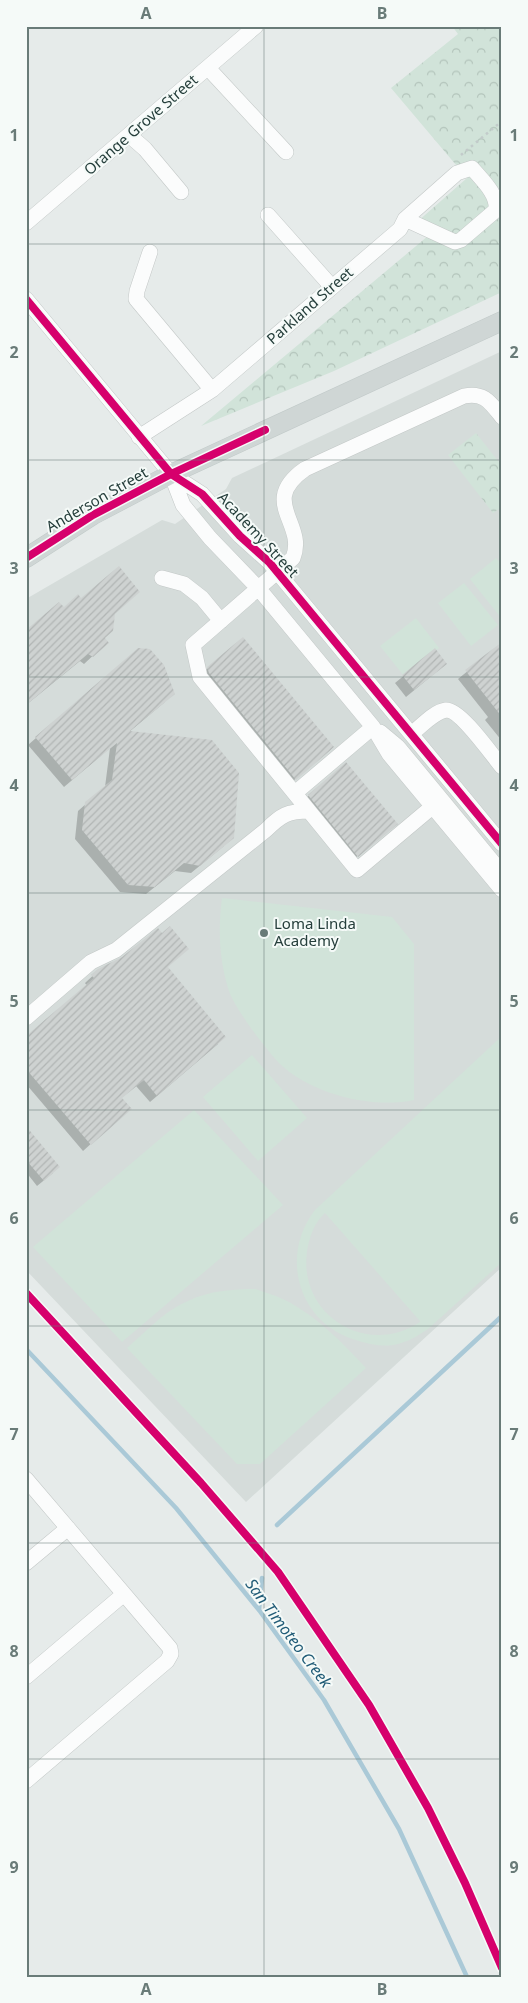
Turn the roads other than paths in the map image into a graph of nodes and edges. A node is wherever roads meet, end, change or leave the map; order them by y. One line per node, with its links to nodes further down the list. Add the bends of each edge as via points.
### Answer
1 (256, 26): 2 (street, Orange Grove Street)
2 (208, 68): 3 (street, Orange Grove Street); 4 (street)
3 (129, 135): 5 (street); 8 (street, Orange Grove Street)
4 (286, 152)
5 (181, 192)
6 (268, 215): 10 (street)
7 (405, 218): 7 (street, Parkland Street, via 457,173 472,168 497,202 496,210 455,242); 10 (street, Parkland Street, via 400,229)
8 (26, 223)
9 (150, 252): 13 (street, via 136,290 136,299)
10 (332, 288): 13 (street, Parkland Street)
11 (26, 299): 15 (street, Academy Street)
12 (502, 321): 16 (main road, Anderson Street)
13 (212, 390): 15 (street, Parkland Street)
14 (502, 417): 18 (street, via 482,396 464,396 305,469 285,490 284,503 296,542 293,558)
15 (139, 437): 16 (street, Academy Street)
16 (171, 474): 17 (main road, Anderson Street, via 93,515); 18 (street, Academy Street, via 202,494); 20 (street, Academy Street, via 183,505)
17 (26, 558)
18 (277, 573): 20 (street); 23 (street, Academy Street)
19 (162, 578): 21 (street, via 184,584 202,598)
20 (259, 589): 21 (street); 22 (street, Academy Street)
21 (221, 621): 25 (street, via 193,645 200,677)
22 (373, 726): 25 (street); 26 (street, Academy Street, via 389,754); 29 (street, Academy Street, via 398,747)
23 (411, 734): 24 (street, via 439,712 448,710 458,715); 28 (street, Academy Street)
24 (502, 767)
25 (294, 793): 27 (street)
26 (432, 807): 27 (street, via 357,870); 30 (street, Academy Street)
27 (309, 811): 31 (street, via 294,811 280,817 116,950 91,962)
28 (500, 837)
29 (502, 873)
30 (502, 890)
31 (26, 1018)
32 (26, 1479): 33 (street)
33 (68, 1528): 34 (street); 35 (street)
34 (26, 1563)
35 (124, 1594): 36 (street); 37 (street, via 170,1648 171,1654 167,1661)
36 (26, 1677)
37 (26, 1781)

